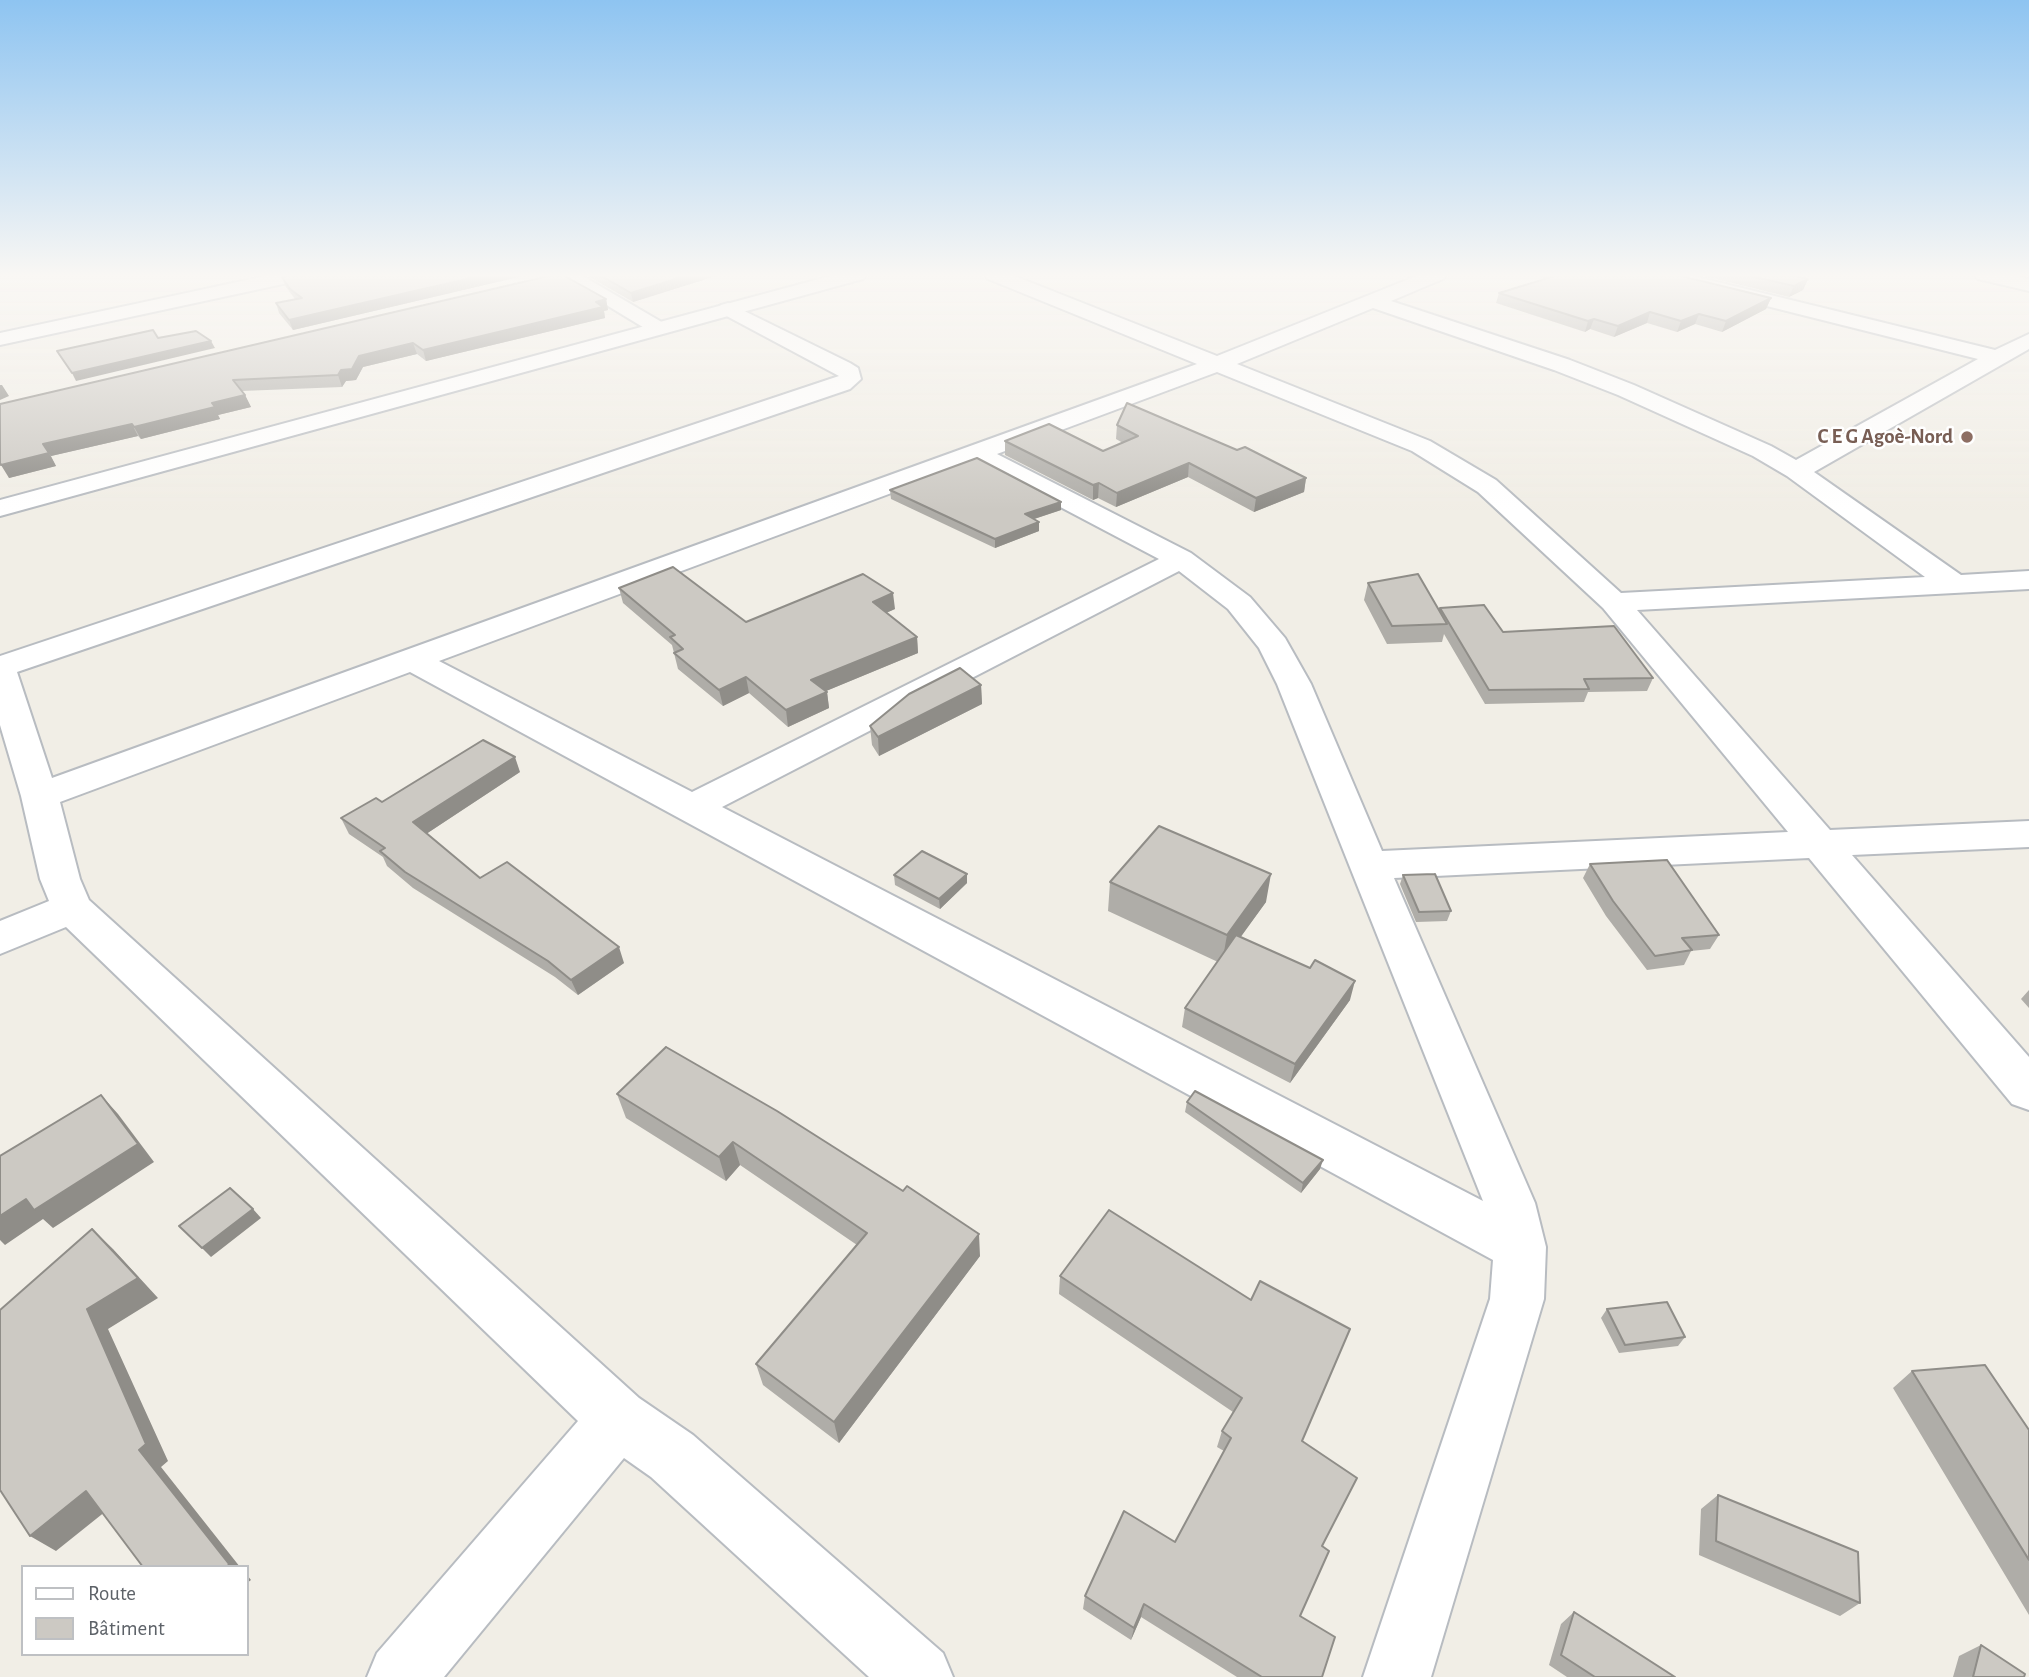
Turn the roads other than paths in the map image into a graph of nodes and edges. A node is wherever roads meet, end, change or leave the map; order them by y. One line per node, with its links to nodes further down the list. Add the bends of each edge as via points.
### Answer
1 (566, 353): 12 (street)
2 (814, 353): 18 (street, via 850,373 850,379)
3 (1186, 353): 9 (street)
4 (1245, 353): 9 (street)
5 (1527, 353): 11 (street, via 1626,390)
6 (1980, 353): 8 (street)
7 (2007, 353): 8 (street)
8 (1999, 358): 11 (street)
9 (1215, 365): 10 (street); 16 (street, via 1421,446 1460,468 1487,485)
10 (977, 453): 13 (street); 17 (street)
11 (1797, 471): 15 (street)
12 (0, 508)
13 (1181, 559): 20 (street); 23 (street, via 1239,603 1274,646)
14 (2029, 580): 15 (street)
15 (1953, 583): 16 (street)
16 (1614, 602): 22 (street)
17 (412, 660): 19 (street); 20 (street)
18 (2, 679): 19 (street)
19 (40, 796): 24 (street, via 60,879)
20 (690, 808): 27 (street)
21 (2029, 834): 22 (street)
22 (1817, 844): 23 (street); 26 (street)
23 (1368, 865): 27 (street, via 1509,1203)
24 (72, 908): 25 (street); 28 (street)
25 (0, 939)
26 (2029, 1090)
27 (1520, 1247): 31 (street, via 1517,1299)
28 (618, 1419): 29 (street); 30 (street, via 672,1456)
29 (401, 1677)
30 (919, 1677)
31 (1398, 1677)

